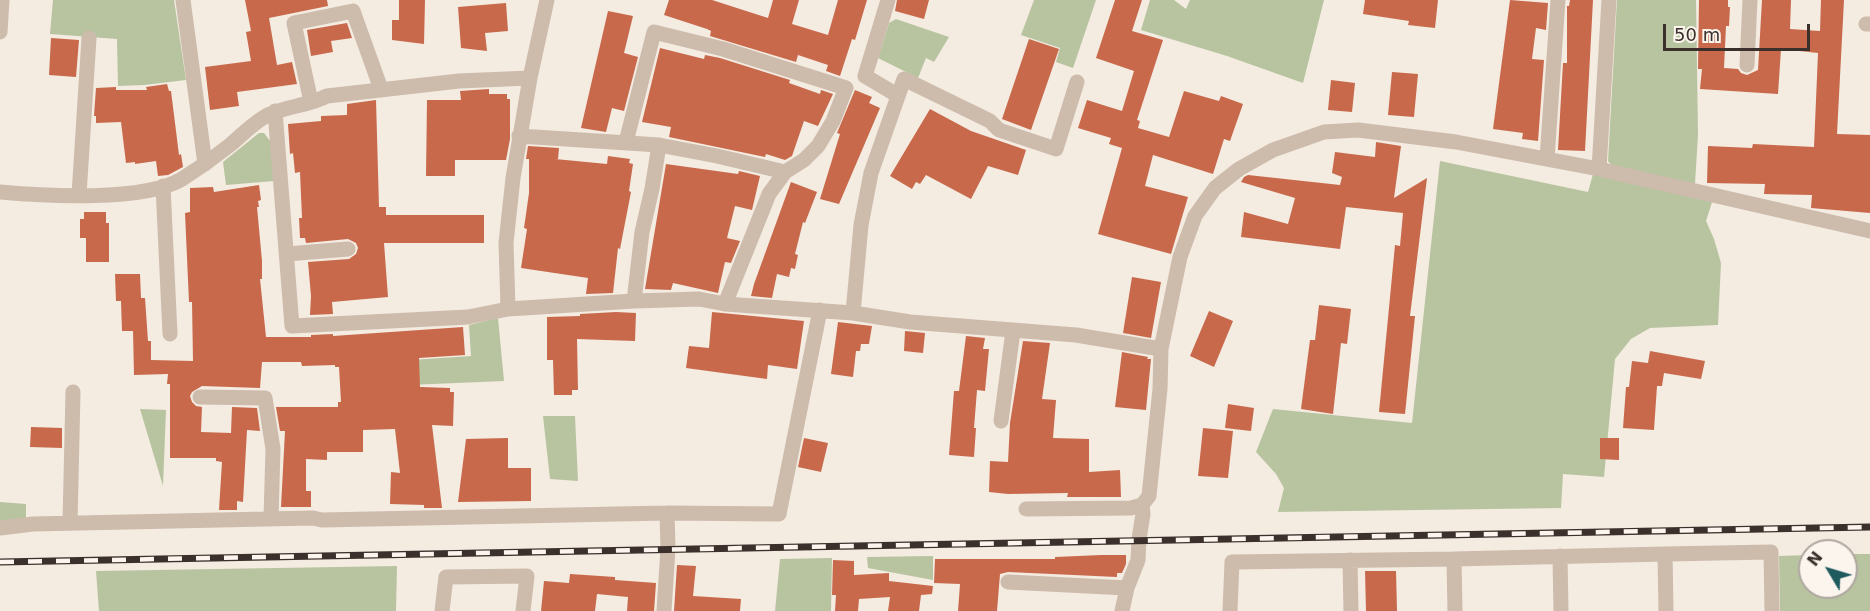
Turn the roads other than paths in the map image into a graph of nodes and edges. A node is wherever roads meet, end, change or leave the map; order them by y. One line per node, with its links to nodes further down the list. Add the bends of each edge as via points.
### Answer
1 (2, 0): 8 (street)
2 (183, 0): 21 (street)
3 (547, 0): 11 (street)
4 (888, 0): 14 (street, via 865,76)
5 (1558, 0): 20 (street)
6 (1610, 0): 22 (street)
7 (1750, 0): 10 (street)
8 (0, 32)
9 (89, 38): 26 (street)
10 (1747, 64)
11 (530, 78): 13 (street); 17 (street)
12 (1077, 82): 14 (street, via 1056,149 999,130 990,121 904,79)
13 (381, 89): 15 (street); 15 (street, via 353,11 294,23)
14 (897, 95): 34 (street, via 871,173 861,225)
15 (311, 102): 16 (street)
16 (275, 111): 21 (street, via 254,123); 29 (street)
17 (519, 136): 18 (street); 32 (street, via 506,243)
18 (626, 142): 19 (street); 23 (street, via 654,32 846,88 818,146)
19 (659, 146): 23 (street); 30 (street, via 642,232)
20 (1547, 159): 22 (street); 37 (street, via 1456,142 1358,130 1324,132 1273,150 1215,188 1195,216 1180,257)
21 (205, 164): 24 (street)
22 (1599, 169): 27 (street)
23 (785, 171): 31 (street, via 769,194)
24 (163, 186): 26 (street, via 130,194); 36 (street)
25 (0, 192): 26 (street)
26 (79, 195)
27 (1870, 231)
28 (348, 249): 29 (street)
29 (287, 254): 32 (street, via 292,326 468,317)
30 (634, 301): 31 (street, via 699,299); 32 (street)
31 (725, 304): 33 (street)
32 (508, 309)
33 (820, 310): 34 (street); 43 (street, via 779,514)
34 (853, 313): 35 (street)
35 (1013, 331): 37 (street, via 1076,335); 40 (street)
36 (170, 334)
37 (1161, 349): 41 (street, via 1151,481 1149,496)
38 (73, 393): 45 (street)
39 (200, 397): 44 (street, via 265,398 273,449)
40 (1001, 421)
41 (1142, 505): 42 (street); 52 (street, via 1138,560)
42 (1026, 509)
43 (667, 513): 44 (street); 55 (street)
44 (271, 518): 45 (street)
45 (70, 523): 46 (street)
46 (0, 528)
47 (1665, 554): 48 (street); 61 (street); 62 (street, via 1771,552)
48 (1560, 556): 49 (street); 60 (street)
49 (1454, 559): 50 (street); 59 (street)
50 (1350, 560): 57 (street, via 1232,562); 58 (street)
51 (1008, 582): 52 (street)
52 (1127, 588): 56 (street)
53 (442, 611): 54 (street, via 446,577 527,576)
54 (523, 611)
55 (664, 611)
56 (1122, 611)
57 (1230, 611)
58 (1351, 611)
59 (1455, 611)
60 (1561, 611)
61 (1666, 611)
62 (1772, 611)

